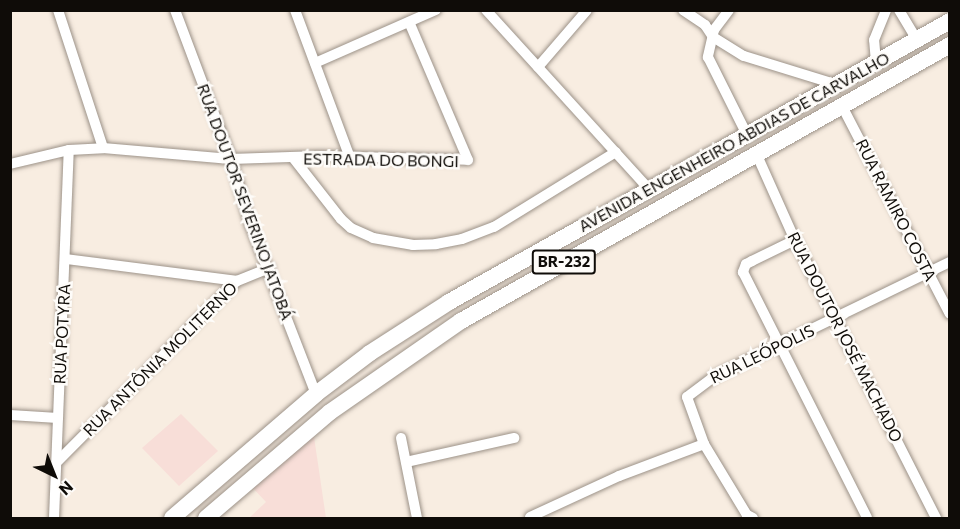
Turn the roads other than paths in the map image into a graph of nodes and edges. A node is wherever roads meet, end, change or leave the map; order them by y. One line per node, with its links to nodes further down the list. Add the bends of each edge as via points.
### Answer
1 (58, 10): 22 (street)
2 (175, 10): 27 (street, RUA DOUTOR SEVERINO JATOBÁ)
3 (295, 10): 17 (street)
4 (436, 10): 12 (street)
5 (486, 10): 18 (street)
6 (587, 10): 18 (street)
7 (683, 10): 13 (street, via 705,25)
8 (729, 10): 13 (street)
9 (886, 10): 16 (street, via 874,40)
10 (899, 10): 14 (street)
11 (950, 21): 14 (highway, AVENIDA ENGENHEIRO ABDIAS DE CARVALHO / BR-232)
12 (409, 22): 17 (street); 26 (street, ESTRADA DO BONGI, via 468,160)
13 (713, 37): 19 (street, via 744,56); 21 (street, via 708,51 710,65)
14 (917, 40): 16 (highway, AVENIDA ENGENHEIRO ABDIAS DE CARVALHO / BR-232)
15 (948, 49): 20 (highway, AVENIDA ENGENHEIRO ABDIAS DE CARVALHO / BR-232)
16 (876, 62): 19 (highway, AVENIDA ENGENHEIRO ABDIAS DE CARVALHO / BR-232)
17 (315, 63): 26 (street)
18 (538, 67): 24 (street)
19 (835, 84): 21 (highway, AVENIDA ENGENHEIRO ABDIAS DE CARVALHO / BR-232)
20 (842, 106): 25 (highway, AVENIDA ENGENHEIRO ABDIAS DE CARVALHO / BR-232); 35 (street, RUA RAMIRO COSTA)
21 (747, 135): 30 (highway, AVENIDA ENGENHEIRO ABDIAS DE CARVALHO / BR-232)
22 (103, 148): 23 (street, ESTRADA DO BONGI); 27 (street, ESTRADA DO BONGI)
23 (69, 150): 29 (street, ESTRADA DO BONGI); 32 (street, RUA POTYRA)
24 (616, 152): 28 (street, ESTRADA DO BONGI, via 495,227 462,239 424,245 373,238 351,228); 30 (street)
25 (756, 153): 31 (street, RUA DOUTOR JOSÉ MACHADO); 51 (highway, AVENIDA ENGENHEIRO ABDIAS DE CARVALHO / BR-232, via 461,321 398,362 330,412)
26 (350, 158): 28 (street, ESTRADA DO BONGI)
27 (231, 159): 28 (street, ESTRADA DO BONGI); 34 (street, RUA DOUTOR SEVERINO JATOBÁ, via 250,224)
28 (294, 159)
29 (10, 164)
30 (649, 189): 40 (highway, AVENIDA ENGENHEIRO ABDIAS DE CARVALHO / BR-232, via 449,302)
31 (795, 240): 38 (street, RUA DOUTOR JOSÉ MACHADO); 39 (street, via 742,270)
32 (66, 259): 36 (street); 42 (street, RUA POTYRA)
33 (950, 262): 35 (street, RUA LEÓPOLIS)
34 (269, 268): 36 (street, RUA ANTÔNIA MOLITERNO); 40 (street, RUA DOUTOR SEVERINO JATOBÁ)
35 (928, 273): 37 (street, RUA RAMIRO COSTA); 38 (street, RUA LEÓPOLIS)
36 (237, 281): 46 (street, RUA ANTÔNIA MOLITERNO)
37 (950, 314)
38 (836, 319): 39 (street, RUA LEÓPOLIS); 55 (street, RUA DOUTOR JOSÉ MACHADO)
39 (778, 345): 45 (street, RUA LEÓPOLIS, via 706,381 687,397); 54 (street)
40 (316, 394): 50 (highway, AVENIDA ENGENHEIRO ABDIAS DE CARVALHO / BR-232)
41 (10, 415): 42 (street)
42 (58, 418): 46 (street, RUA POTYRA)
43 (401, 438): 47 (street)
44 (514, 438): 47 (street)
45 (704, 444): 48 (street, via 619,476); 53 (street)
46 (58, 461): 49 (street, RUA POTYRA)
47 (406, 462): 52 (street)
48 (530, 518)
49 (54, 519)
50 (172, 519)
51 (206, 519)
52 (417, 519)
53 (753, 519)
54 (867, 519)
55 (936, 519)

